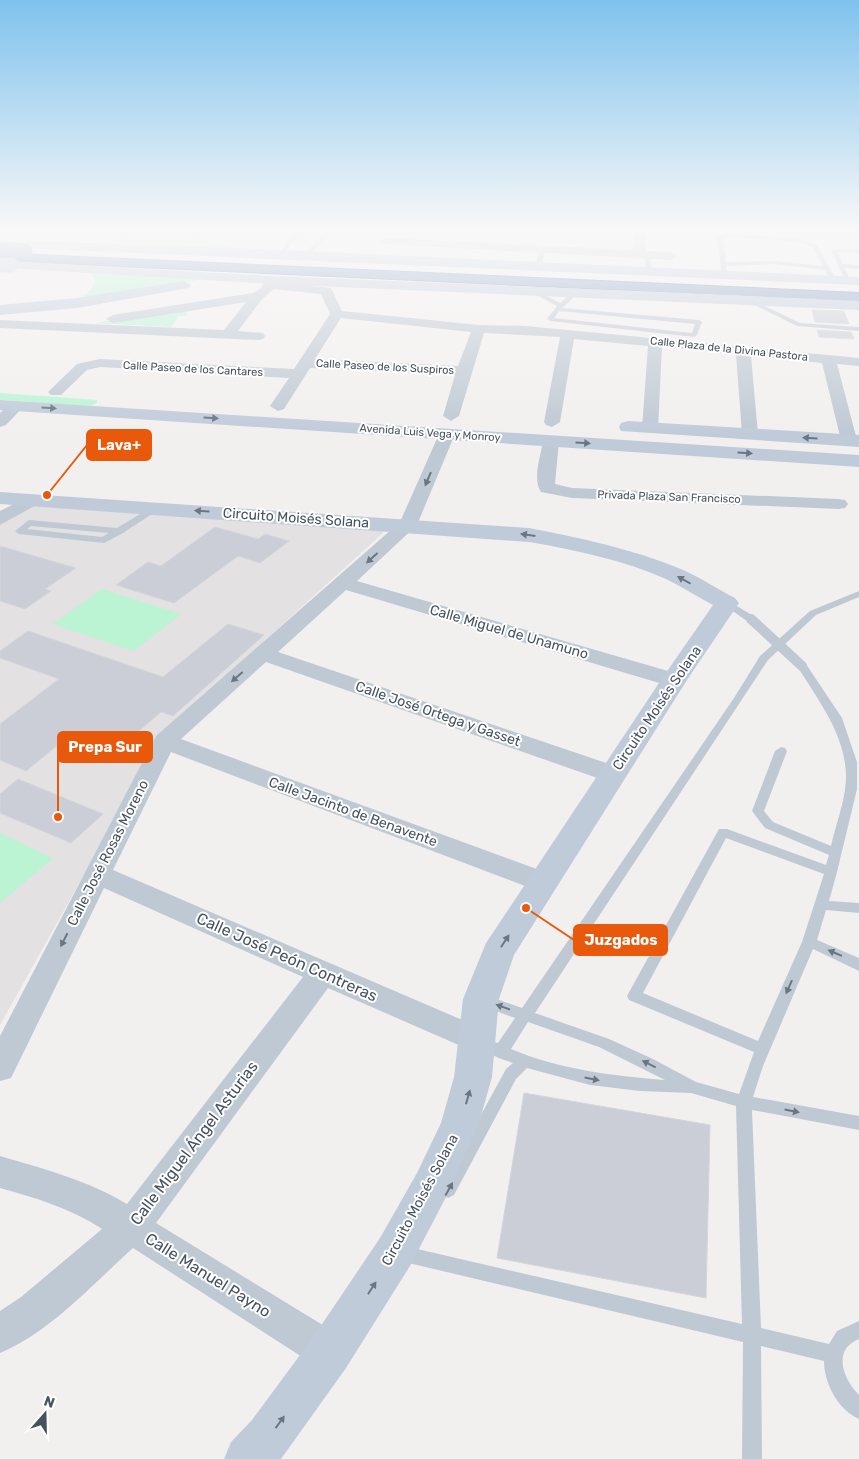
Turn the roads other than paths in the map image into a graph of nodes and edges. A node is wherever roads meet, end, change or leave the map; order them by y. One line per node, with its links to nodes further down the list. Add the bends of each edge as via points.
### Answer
1 (12, 299): 2 (main road)
2 (45, 299)
3 (106, 299): 13 (main road)
4 (237, 299): 16 (street)
5 (255, 299): 19 (street)
6 (330, 299): 14 (street)
7 (546, 299): 12 (lane)
8 (569, 299): 12 (lane)
9 (728, 299): 10 (main road)
10 (748, 300): 11 (main road); 18 (lane, via 799,325)
11 (859, 305)
12 (558, 307): 12 (lane, via 550,319 694,335 699,322)
13 (0, 310)
14 (337, 314): 17 (street, Calle Plaza de la Divina Pastora); 26 (street)
15 (0, 324): 16 (street)
16 (62, 326): 19 (street)
17 (479, 329): 20 (street, Calle Plaza de la Divina Pastora); 27 (street)
18 (859, 329)
19 (228, 334): 21 (street)
20 (568, 334): 22 (street, Calle Plaza de la Divina Pastora); 44 (street)
21 (258, 336)
22 (656, 342): 23 (street, Calle Plaza de la Divina Pastora); 43 (street)
23 (743, 350): 24 (street, Calle Plaza de la Divina Pastora); 45 (street)
24 (828, 359): 25 (street, Calle Plaza de la Divina Pastora); 46 (street)
25 (859, 362)
26 (302, 368): 27 (street, Calle Paseo de los Suspiros); 29 (street, Calle Paseo de los Cantares, via 89,364); 34 (street)
27 (464, 371): 40 (street)
28 (0, 389): 29 (main road)
29 (56, 392): 30 (main road)
30 (110, 395): 31 (main road); 36 (main road)
31 (238, 403)
32 (258, 404): 34 (main road)
33 (8, 405): 36 (main road, Avenida Luis Vega y Monroy, one-way to 36); 39 (street)
34 (278, 406): 35 (main road)
35 (298, 407)
36 (98, 411): 40 (main road, Avenida Luis Vega y Monroy, one-way to 40)
37 (432, 415): 40 (main road, Avenida Luis Vega y Monroy)
38 (532, 421): 44 (main road, Avenida Luis Vega y Monroy)
39 (0, 422)
40 (455, 422): 44 (main road, Avenida Luis Vega y Monroy); 53 (street, one-way to 53)
41 (571, 423): 44 (main road, Avenida Luis Vega y Monroy)
42 (610, 426): 43 (main road)
43 (650, 428): 45 (main road)
44 (552, 432): 47 (main road, Avenida Luis Vega y Monroy, one-way to 47); 50 (street, Privada Plaza San Francisco, via 547,488 572,493)
45 (750, 434): 46 (main road, one-way to 45)
46 (854, 440)
47 (859, 461)
48 (0, 498): 49 (main road, Circuito Moisés Solana)
49 (32, 500): 51 (main road, Circuito Moisés Solana); 52 (street)
50 (839, 504)
51 (155, 508): 53 (main road, Circuito Moisés Solana, one-way to 51); 54 (lane)
52 (0, 519)
53 (408, 525): 55 (street, Calle José Rosas Moreno, one-way to 55); 57 (main road, Circuito Moisés Solana, one-way to 53, via 674,575 598,549 529,535)
54 (120, 531): 54 (lane, via 29,523 19,531 104,540)
55 (344, 583): 58 (street, Calle José Rosas Moreno); 59 (street, Calle Miguel de Unamuno)
56 (859, 594): 73 (lane, via 812,613 764,658)
57 (739, 611): 59 (main road, Circuito Moisés Solana); 63 (lane, bridge, via 802,666 836,718 851,762 851,789)
58 (263, 654): 60 (street, Calle José Rosas Moreno, one-way to 60); 62 (street, Calle José Ortega y Gasset)
59 (674, 680): 62 (main road, Circuito Moisés Solana)
60 (164, 741): 65 (street, Calle José Rosas Moreno); 66 (street, Calle Jacinto de Benavente)
61 (781, 750): 63 (lane, via 758,811 769,825)
62 (612, 774): 66 (main road, Circuito Moisés Solana)
63 (835, 853): 64 (lane)
64 (831, 872): 67 (lane); 75 (lane, via 723,832 634,996)
65 (97, 874): 71 (street, Calle José Peón Contreras); 77 (street, Calle José Rosas Moreno, one-way to 77)
66 (543, 882): 72 (main road, Circuito Moisés Solana, one-way to 66, via 498,952)
67 (820, 905): 68 (lane); 69 (lane)
68 (859, 908)
69 (809, 942): 70 (lane, one-way to 69); 75 (lane, one-way to 75)
70 (859, 966)
71 (323, 973): 74 (street, Calle José Peón Contreras); 83 (street, Calle Miguel Ángel Asturias)
72 (481, 999): 73 (lane, one-way to 72); 74 (main road, Circuito Moisés Solana)
73 (524, 1015): 74 (lane); 78 (lane, one-way to 73, via 604,1042)
74 (489, 1046): 76 (lane); 82 (main road, Circuito Moisés Solana, one-way to 74, via 460,1124 473,1077)
75 (762, 1049): 79 (lane)
76 (526, 1060): 78 (lane, one-way to 78, via 593,1079 642,1086); 82 (lane, one-way to 76, via 445,1196 511,1074)
77 (0, 1068)
78 (692, 1087): 79 (lane)
79 (744, 1102): 80 (lane, one-way to 80); 87 (lane)
80 (859, 1123)
81 (0, 1172): 83 (street, Calle Manuel Payno, via 59,1189)
82 (413, 1220): 84 (main road, Circuito Moisés Solana)
83 (132, 1226): 86 (street, Calle Miguel Ángel Asturias, via 35,1310); 88 (street, Calle Manuel Payno)
84 (395, 1252): 87 (lane); 88 (main road, Circuito Moisés Solana, one-way to 84)
85 (859, 1330): 89 (lane, via 851,1331 840,1340)
86 (0, 1334)
87 (752, 1334): 89 (lane); 92 (lane)
88 (330, 1352): 91 (main road, Circuito Moisés Solana, one-way to 88, via 269,1437)
89 (834, 1354): 90 (lane, via 838,1384)
90 (859, 1409)
91 (248, 1459)
92 (752, 1459)

